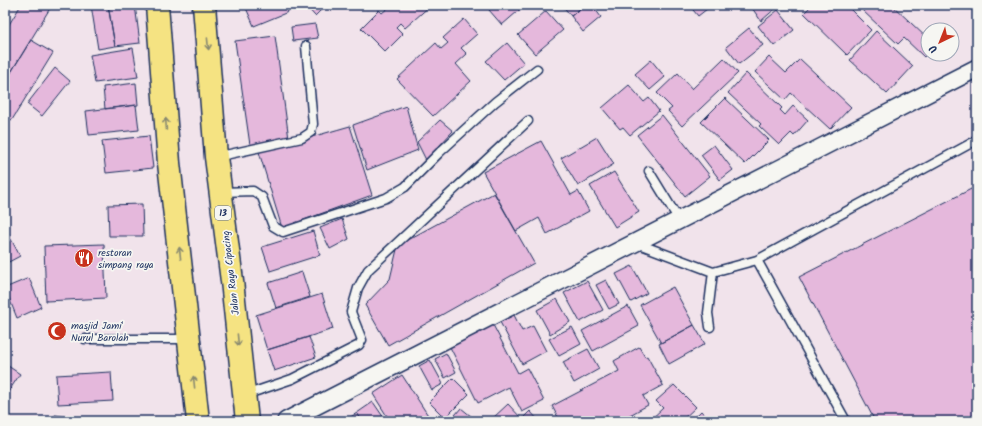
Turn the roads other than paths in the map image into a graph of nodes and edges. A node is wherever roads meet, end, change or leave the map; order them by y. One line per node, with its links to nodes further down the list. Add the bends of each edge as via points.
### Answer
1 (157, 5): 17 (highway, one-way to 1, via 169,163)
2 (204, 5): 8 (highway, Jalan Raya Cipacing / 13, one-way to 8)
3 (306, 46): 8 (lane, via 313,124 311,132 302,138)
4 (977, 68): 11 (street)
5 (537, 69): 10 (lane, via 495,102 405,187 386,198 283,232 273,226 262,197 253,191)
6 (528, 121): 18 (lane, via 368,270 358,288 351,312 361,335 359,345 292,379)
7 (977, 140): 13 (lane)
8 (216, 157): 10 (highway, Jalan Raya Cipacing / 13)
9 (649, 171): 11 (lane)
10 (220, 192): 18 (highway, Jalan Raya Cipacing / 13, one-way to 18)
11 (679, 220): 12 (street)
12 (636, 243): 14 (lane); 21 (street)
13 (757, 260): 14 (lane); 22 (lane)
14 (713, 272): 15 (lane, via 708,313)
15 (710, 327)
16 (85, 339): 17 (lane)
17 (189, 339): 19 (highway, one-way to 17)
18 (244, 396): 20 (highway, Jalan Raya Cipacing / 13)
19 (198, 421)
20 (247, 421)
21 (286, 421)
22 (846, 421)

